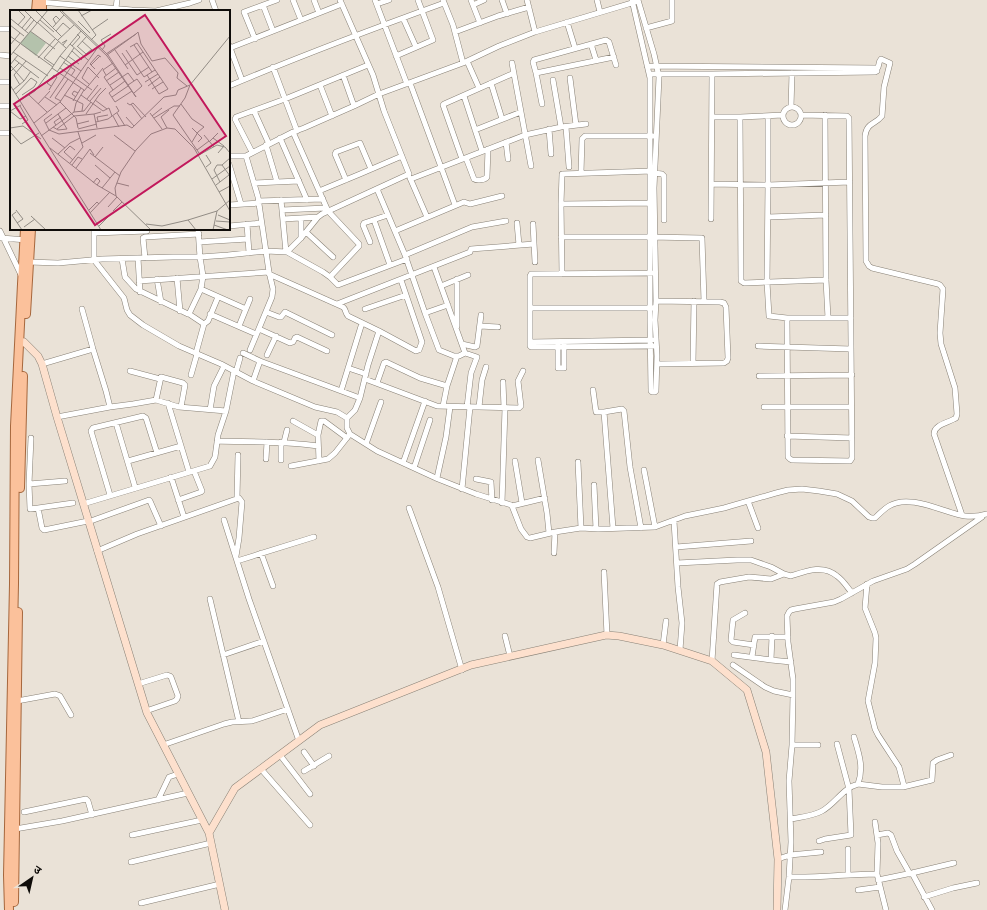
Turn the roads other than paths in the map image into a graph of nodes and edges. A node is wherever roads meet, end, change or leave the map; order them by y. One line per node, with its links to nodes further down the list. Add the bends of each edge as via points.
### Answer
1 (117, 0): 26 (street)
2 (171, 0): 24 (street)
3 (199, 0): 24 (street)
4 (212, 0): 27 (street)
5 (277, 0): 23 (street)
6 (293, 0): 33 (street)
7 (314, 0): 30 (street)
8 (389, 0): 20 (street)
9 (418, 0): 28 (street)
10 (484, 0): 21 (street)
11 (502, 0): 31 (street)
12 (527, 0): 25 (street)
13 (598, 0): 29 (street)
14 (639, 0): 18 (street); 37 (street)
15 (672, 0): 37 (street, via 672,21)
16 (40, 1): 22 (street)
17 (443, 1): 28 (street); 41 (street)
18 (632, 1): 29 (street); 60 (street)
19 (341, 2): 30 (street); 43 (street)
20 (376, 2): 36 (street)
21 (472, 2): 35 (street)
22 (77, 3): 26 (street)
23 (263, 5): 40 (street); 44 (street, via 244,12)
24 (174, 6): 26 (street, via 156,10)
25 (529, 7): 31 (street); 42 (street)
26 (115, 9)
27 (216, 10)
28 (422, 10): 32 (street); 47 (street, via 433,40)
29 (600, 12): 34 (street)
30 (319, 13): 33 (street)
31 (507, 14): 35 (street)
32 (403, 18): 36 (street); 47 (street)
33 (301, 20): 40 (street)
34 (567, 22): 42 (street); 48 (street)
35 (480, 23): 41 (street)
36 (385, 25): 43 (street); 51 (street)
37 (646, 28): 61 (street)
38 (0, 29): 39 (street)
39 (10, 30)
40 (273, 31): 44 (street)
41 (455, 32): 55 (street)
42 (535, 32): 55 (street)
43 (355, 35): 58 (street); 62 (street)
44 (254, 39): 46 (street)
45 (591, 44): 48 (street); 52 (street, via 608,40); 53 (street)
46 (230, 47): 54 (street)
47 (416, 48): 51 (street)
48 (575, 48): 65 (street, via 534,60)
49 (0, 55): 50 (street)
50 (10, 56)
51 (396, 56): 76 (street)
52 (614, 57): 53 (street); 59 (street)
53 (596, 60): 65 (street)
54 (235, 61): 56 (street); 73 (street)
55 (465, 62): 76 (street); 79 (street)
56 (230, 63)
57 (512, 63): 66 (street)
58 (368, 65): 71 (street); 80 (street)
59 (616, 65)
60 (647, 66): 61 (street); 69 (street)
61 (657, 66): 63 (street); 67 (street)
62 (273, 67): 73 (street); 82 (street)
63 (790, 67): 64 (street); 68 (street)
64 (877, 69): 68 (street, via 875,72); 360 (street, via 881,59 890,63 884,87 882,116 869,126 865,136 866,262 872,268 938,284 943,289 941,344 953,379 957,414 954,420 936,428 934,434)
65 (536, 72): 83 (street)
66 (514, 73): 75 (street); 87 (street)
67 (658, 73): 69 (street); 70 (street); 106 (street)
68 (791, 73): 70 (street); 85 (street)
69 (650, 74): 105 (street)
70 (712, 74): 93 (street)
71 (343, 75): 77 (street); 84 (street)
72 (570, 78): 97 (street)
73 (242, 80): 78 (street)
74 (553, 80): 98 (street)
75 (491, 83): 79 (street); 95 (street)
76 (409, 84): 80 (street); 122 (street)
77 (320, 85): 82 (street); 91 (street)
78 (230, 86)
79 (479, 88): 81 (street)
80 (379, 94): 84 (street); 116 (street)
81 (464, 96): 99 (street); 117 (street, via 444,104 443,107)
82 (285, 99): 86 (street); 102 (street)
83 (542, 104)
84 (354, 106): 91 (street)
85 (791, 107): 88 (street, via 785,110); 89 (street, via 798,109)
86 (254, 110): 109 (street); 112 (street, via 235,119)
87 (521, 112): 95 (street); 104 (street)
88 (783, 115): 89 (street, via 785,122 792,125 798,122); 92 (street)
89 (801, 115): 90 (street)
90 (825, 115): 130 (street, via 850,118); 132 (street)
91 (332, 116): 102 (street)
92 (768, 116): 94 (street); 135 (street)
93 (712, 117): 94 (street); 133 (street)
94 (740, 117): 134 (street)
95 (502, 119): 99 (street)
96 (586, 124): 97 (street)
97 (576, 125): 98 (street)
98 (563, 127): 100 (street); 121 (street)
99 (475, 130): 111 (street)
100 (549, 130): 104 (street); 113 (street)
101 (0, 132): 103 (street)
102 (295, 132): 107 (street); 137 (street)
103 (10, 133)
104 (525, 135): 108 (street); 119 (street)
105 (650, 136): 106 (street); 124 (street); 125 (street, via 583,137)
106 (657, 136): 124 (street)
107 (280, 138): 109 (street); 128 (street)
108 (506, 142): 110 (street); 118 (street)
109 (268, 144): 112 (street); 129 (street)
110 (488, 149): 111 (street); 117 (street, via 486,179 476,181)
111 (482, 151): 117 (street)
112 (252, 152): 115 (street)
113 (551, 154)
114 (230, 156): 115 (street)
115 (246, 156): 131 (street)
116 (402, 156): 123 (street); 126 (street)
117 (464, 158): 122 (street)
118 (508, 159)
119 (531, 166)
120 (230, 167): 144 (street)
121 (569, 167)
122 (441, 168): 126 (street); 147 (street)
123 (371, 169): 127 (street); 127 (street, via 360,143 336,152)
124 (653, 172): 125 (street); 143 (street); 159 (street, via 664,176)
125 (581, 173): 145 (street, via 562,174)
126 (410, 177): 136 (street); 153 (street)
127 (346, 180): 137 (street)
128 (298, 181): 129 (street); 141 (street)
129 (277, 182): 131 (street)
130 (850, 182): 132 (street); 238 (street)
131 (254, 183): 142 (street)
132 (825, 183): 135 (street); 151 (street)
133 (712, 184): 134 (street); 157 (street)
134 (740, 184): 135 (street); 212 (street, via 741,281)
135 (768, 185): 154 (street)
136 (377, 189): 149 (street); 150 (street)
137 (319, 191): 139 (street)
138 (502, 196): 147 (street)
139 (323, 199): 141 (street); 149 (street)
140 (281, 200): 141 (street); 142 (street); 148 (street)
141 (307, 200)
142 (258, 202): 144 (street); 161 (street)
143 (652, 203): 145 (street); 174 (street)
144 (241, 204): 146 (street)
145 (561, 204): 177 (street)
146 (230, 205)
147 (455, 205): 153 (street)
148 (282, 210): 149 (street); 156 (street)
149 (327, 210): 152 (street); 204 (street, via 359,246)
150 (388, 215): 158 (street); 171 (street)
151 (826, 215): 154 (street); 211 (street)
152 (318, 217): 155 (street); 173 (street)
153 (427, 217): 171 (street)
154 (768, 217): 212 (street)
155 (301, 218): 156 (street); 176 (street)
156 (283, 219): 186 (street)
157 (712, 219)
158 (374, 220): 181 (street, via 362,226); 196 (street)
159 (664, 220)
160 (506, 221): 189 (street, via 472,227)
161 (261, 223): 163 (street); 184 (street)
162 (517, 223): 183 (street)
163 (247, 224): 165 (street); 178 (street)
164 (533, 224): 182 (street)
165 (230, 226)
166 (25, 230): 179 (main road)
167 (31, 230): 179 (main road)
168 (0, 231): 175 (street)
169 (94, 231): 172 (street); 193 (street)
170 (198, 231): 172 (street); 180 (street)
171 (395, 231): 189 (street)
172 (147, 232): 191 (street, via 144,237)
173 (306, 232): 176 (street); 188 (street)
174 (652, 237): 177 (street); 200 (street); 221 (street, via 702,238)
175 (2, 238): 179 (street); 205 (street)
176 (301, 238): 186 (street)
177 (562, 238): 199 (street)
178 (248, 239): 180 (street); 185 (street)
179 (27, 240): 194 (main road); 205 (main road)
180 (199, 242): 187 (street)
181 (370, 242)
182 (534, 244): 183 (street); 195 (street)
183 (519, 245): 197 (street, via 471,249 470,252)
184 (266, 251): 185 (street); 186 (street); 198 (street)
185 (249, 252): 187 (street)
186 (287, 252): 204 (street)
187 (200, 257): 191 (street); 203 (street)
188 (332, 257)
189 (406, 257): 196 (street); 201 (street)
190 (138, 258): 191 (street); 192 (street); 209 (street)
191 (145, 258)
192 (122, 259): 193 (street); 215 (street, via 125,277)
193 (94, 260): 194 (street); 263 (street, via 124,298 130,315 179,346)
194 (29, 262): 251 (main road)
195 (535, 262)
196 (390, 265): 204 (street, via 338,285)
197 (434, 267): 201 (street); 213 (street)
198 (269, 273): 203 (street); 223 (street); 231 (street, via 272,293)
199 (562, 274): 200 (street); 225 (street, via 531,274)
200 (652, 274): 219 (street); 226 (street)
201 (412, 275): 210 (street); 232 (street)
202 (468, 275): 208 (street)
203 (203, 276): 206 (street); 214 (street)
204 (330, 277)
205 (22, 278): 462 (main road, via 15,426)
206 (177, 278): 207 (street); 230 (street)
207 (158, 279): 209 (street); 222 (street)
208 (457, 279): 213 (street); 244 (street)
209 (139, 280): 215 (street)
210 (401, 280): 216 (street); 223 (street)
211 (826, 280): 212 (street); 237 (street)
212 (767, 282): 236 (street, via 769,316)
213 (441, 286): 224 (street)
214 (201, 289): 217 (street); 233 (street)
215 (140, 292): 222 (street)
216 (406, 295): 229 (street); 245 (street, via 422,342 419,350 416,351)
217 (218, 297): 228 (street); 234 (street)
218 (250, 299): 228 (street)
219 (656, 301): 220 (street); 226 (street)
220 (694, 301): 221 (street); 267 (street)
221 (704, 301): 267 (street, via 724,303 726,307 728,358 724,363)
222 (161, 302): 230 (street)
223 (337, 304): 239 (street, via 345,308 348,316)
224 (448, 305): 232 (street); 244 (street)
225 (530, 308): 226 (street); 253 (street, via 530,346 533,348)
226 (653, 308): 249 (street); 250 (street)
227 (82, 309): 258 (street)
228 (246, 309): 241 (street)
229 (365, 309)
230 (180, 311): 233 (street)
231 (266, 312): 246 (street); 247 (street, via 279,318 285,312)
232 (425, 313): 265 (street, via 439,350)
233 (189, 314): 240 (street)
234 (210, 314): 240 (street); 241 (street)
235 (481, 315): 242 (street)
236 (787, 318): 237 (street); 257 (street)
237 (828, 318): 238 (street)
238 (851, 318): 259 (street)
239 (362, 323): 245 (street); 272 (street)
240 (204, 324): 263 (street)
241 (239, 326): 246 (street)
242 (480, 326): 243 (street); 252 (street, via 477,346)
243 (498, 327)
244 (457, 329): 252 (street)
245 (379, 331): 278 (street)
246 (258, 332): 248 (street); 260 (street)
247 (332, 335)
248 (276, 336): 261 (street, via 290,343 297,337); 264 (street)
249 (650, 340): 250 (street); 253 (street); 254 (street)
250 (656, 340): 255 (street)
251 (24, 342): 268 (street); 329 (main road)
252 (462, 344): 262 (street)
253 (599, 344): 254 (street)
254 (650, 346): 255 (street); 269 (street, via 652,392 656,392)
255 (656, 346): 269 (street)
256 (758, 346): 257 (street)
257 (787, 348): 259 (street); 280 (street)
258 (93, 349): 268 (street); 295 (street)
259 (851, 349): 277 (street)
260 (250, 350)
261 (327, 351)
262 (465, 353): 265 (street); 297 (street, via 477,357 471,373)
263 (197, 354): 270 (street); 276 (street)
264 (267, 355)
265 (457, 356): 285 (street)
266 (260, 361): 275 (street, via 242,355); 282 (street); 287 (street)
267 (693, 363): 269 (street)
268 (42, 364): 306 (street)
269 (657, 364)
270 (224, 366): 275 (street); 303 (street, via 214,386)
271 (486, 367): 298 (street)
272 (348, 368): 278 (street); 287 (street)
273 (130, 371): 281 (street)
274 (523, 371): 302 (street, via 518,381 521,407)
275 (235, 372): 282 (street); 304 (street)
276 (191, 375)
277 (852, 375): 280 (street); 301 (street)
278 (365, 376): 284 (street); 288 (street)
279 (759, 376): 280 (street)
280 (787, 376): 300 (street)
281 (160, 379): 289 (street); 296 (street, via 161,377 184,384)
282 (253, 381): 307 (street)
283 (503, 382): 302 (street)
284 (377, 383): 285 (street, via 386,362 420,378); 290 (street)
285 (447, 386): 293 (street)
286 (593, 390): 305 (street, via 596,412)
287 (341, 391): 288 (street)
288 (360, 398): 307 (street)
289 (156, 400): 292 (street); 295 (street)
290 (425, 401): 293 (street); 334 (street)
291 (381, 402): 320 (street)
292 (168, 403): 296 (street); 321 (street)
293 (443, 406): 294 (street)
294 (450, 406): 297 (street); 340 (street)
295 (110, 407): 306 (street)
296 (181, 407): 303 (street)
297 (469, 407): 298 (street); 346 (street)
298 (479, 407): 302 (street)
299 (764, 407): 300 (street)
300 (787, 407): 301 (street); 314 (street)
301 (851, 407): 316 (street)
302 (505, 408): 354 (street)
303 (210, 410): 304 (street)
304 (226, 411): 317 (street)
305 (604, 412): 369 (street); 370 (street, via 622,409 624,411 630,467)
306 (57, 417): 356 (street)
307 (348, 418): 313 (street)
308 (430, 420): 336 (street)
309 (293, 421): 312 (street)
310 (116, 423): 323 (street, via 145,417); 330 (street); 347 (street, via 93,428 91,431)
311 (287, 430): 319 (street)
312 (318, 435): 313 (street, via 322,421); 322 (street)
313 (348, 436): 320 (street); 331 (street, via 332,457)
314 (787, 436): 316 (street); 316 (street, via 787,455 790,459 848,462 852,458)
315 (31, 438): 326 (street)
316 (852, 438)
317 (217, 441): 318 (street); 338 (street, via 216,457 211,464)
318 (267, 442): 319 (street); 325 (street)
319 (283, 442): 322 (street); 327 (street)
320 (366, 444): 334 (street)
321 (181, 446): 323 (street); 338 (street)
322 (318, 446): 331 (street)
323 (157, 453): 330 (street)
324 (238, 455): 348 (street)
325 (266, 459)
326 (30, 460): 329 (street); 343 (street)
327 (280, 460)
328 (538, 460): 349 (street)
329 (20, 461): 409 (main road)
330 (128, 461): 345 (street)
331 (319, 461): 335 (street)
332 (515, 461): 355 (street)
333 (578, 462): 368 (street)
334 (403, 463): 336 (street)
335 (291, 466)
336 (414, 468): 340 (street)
337 (644, 470): 367 (street)
338 (192, 471): 339 (street); 350 (street, via 202,491)
339 (171, 477): 345 (street); 350 (street)
340 (436, 478): 346 (street)
341 (476, 479): 351 (street, via 491,482)
342 (65, 481): 343 (street)
343 (29, 484): 358 (street, via 30,508)
344 (594, 485): 372 (street)
345 (136, 487): 347 (street)
346 (462, 489): 351 (street)
347 (110, 495): 356 (street)
348 (237, 498): 362 (street); 380 (street, via 242,502)
349 (545, 498): 355 (street); 373 (street)
350 (178, 500): 362 (street)
351 (492, 500): 354 (street)
352 (748, 501): 360 (street, via 782,491 802,489 837,494 852,501 872,518 897,502 924,504); 365 (street); 371 (street)
353 (73, 503): 358 (street)
354 (502, 503): 357 (street)
355 (522, 503): 357 (street)
356 (83, 504): 364 (street)
357 (512, 506): 373 (street, via 527,537)
358 (38, 508): 364 (street, via 44,530)
359 (409, 508): 406 (street, via 438,587)
360 (962, 515): 361 (street)
361 (986, 515): 384 (street, via 907,569)
362 (184, 517): 366 (street)
363 (224, 520): 380 (street)
364 (88, 521): 366 (street, via 149,500); 377 (street)
365 (674, 521): 367 (street); 376 (street)
366 (161, 526): 377 (street)
367 (655, 527): 370 (street)
368 (581, 528): 372 (street); 373 (street)
369 (613, 528): 370 (street); 372 (street)
370 (641, 528)
371 (758, 528)
372 (596, 529)
373 (552, 533): 379 (street)
374 (314, 537): 378 (street)
375 (751, 541): 376 (street)
376 (676, 547): 381 (street)
377 (97, 551): 407 (street)
378 (261, 553): 380 (street); 385 (street)
379 (554, 553)
380 (237, 559): 394 (street)
381 (677, 563): 383 (street, via 751,560); 397 (street, via 682,618)
382 (604, 572): 390 (street)
383 (784, 574): 386 (street, via 791,576 815,569 831,571); 403 (street, via 771,579 749,577 717,584)
384 (867, 584): 386 (street); 429 (street, via 865,605 876,638 875,663 868,701 875,729 899,767)
385 (272, 586)
386 (852, 593): 393 (street, via 834,602 791,610 787,616)
387 (210, 599): 398 (street)
388 (746, 613): 396 (street, via 733,620 731,640)
389 (666, 621): 395 (street)
390 (607, 635): 395 (street); 400 (street)
391 (505, 636): 400 (street)
392 (772, 636): 393 (street); 396 (street, via 756,636); 402 (street)
393 (788, 637): 404 (street)
394 (264, 641): 398 (street); 410 (street)
395 (663, 645): 397 (street)
396 (754, 646): 401 (street)
397 (680, 650): 403 (street)
398 (223, 655): 413 (street)
399 (734, 655): 401 (street)
400 (510, 656): 406 (street, via 471,665)
401 (752, 658): 402 (street)
402 (771, 660): 404 (street)
403 (712, 661): 449 (street, via 747,690 766,752)
404 (791, 662): 408 (street)
405 (733, 666): 408 (street, via 765,687)
406 (462, 670): 415 (street, via 320,725)
407 (138, 684): 411 (street); 411 (street, via 167,675 171,677 178,696 175,701)
408 (793, 695): 418 (street)
409 (17, 701): 412 (street, via 56,694 60,696); 440 (main road)
410 (288, 709): 413 (street, via 252,721); 415 (street)
411 (146, 711): 417 (street)
412 (71, 715)
413 (239, 722): 417 (street, via 224,724)
414 (854, 737): 428 (street, via 861,763)
415 (299, 741): 421 (street)
416 (837, 744): 430 (street)
417 (163, 745): 427 (street)
418 (792, 746): 419 (street); 436 (street, via 789,781)
419 (818, 746)
420 (304, 752): 424 (street)
421 (280, 755): 425 (street); 432 (street)
422 (951, 755): 429 (street, via 933,762 932,780)
423 (330, 756): 424 (street)
424 (314, 766): 426 (street)
425 (262, 769): 439 (street); 441 (street, via 235,788)
426 (304, 772)
427 (178, 774): 431 (street); 433 (street, via 169,777)
428 (858, 784): 429 (street); 430 (street)
429 (903, 787)
430 (849, 789): 436 (street, via 816,814); 444 (street, via 851,835)
431 (188, 793): 433 (street); 437 (street)
432 (310, 794)
433 (158, 800): 435 (street)
434 (24, 812): 435 (street, via 86,799)
435 (92, 815): 440 (street)
436 (790, 819): 448 (street)
437 (202, 820): 441 (street); 442 (street)
438 (875, 822): 443 (street)
439 (310, 825)
440 (15, 829): 463 (main road)
441 (209, 833): 445 (street)
442 (132, 835)
443 (877, 835): 452 (street, via 890,834); 455 (street)
444 (819, 841)
445 (211, 843): 450 (street); 457 (street)
446 (848, 849): 453 (street)
447 (821, 852): 448 (street)
448 (790, 855): 449 (street); 454 (street)
449 (778, 859): 465 (street)
450 (131, 862)
451 (954, 864): 452 (street)
452 (911, 873): 455 (street); 460 (street)
453 (848, 874): 454 (street); 455 (street)
454 (789, 877): 466 (street)
455 (878, 877): 458 (street)
456 (977, 883): 460 (street)
457 (220, 884): 461 (street); 464 (street)
458 (880, 887): 459 (street); 467 (street)
459 (858, 890)
460 (924, 897): 468 (street)
461 (141, 903)
462 (9, 910)
463 (14, 910)
464 (225, 910)
465 (777, 910)
466 (785, 910)
467 (886, 910)
468 (932, 910)

